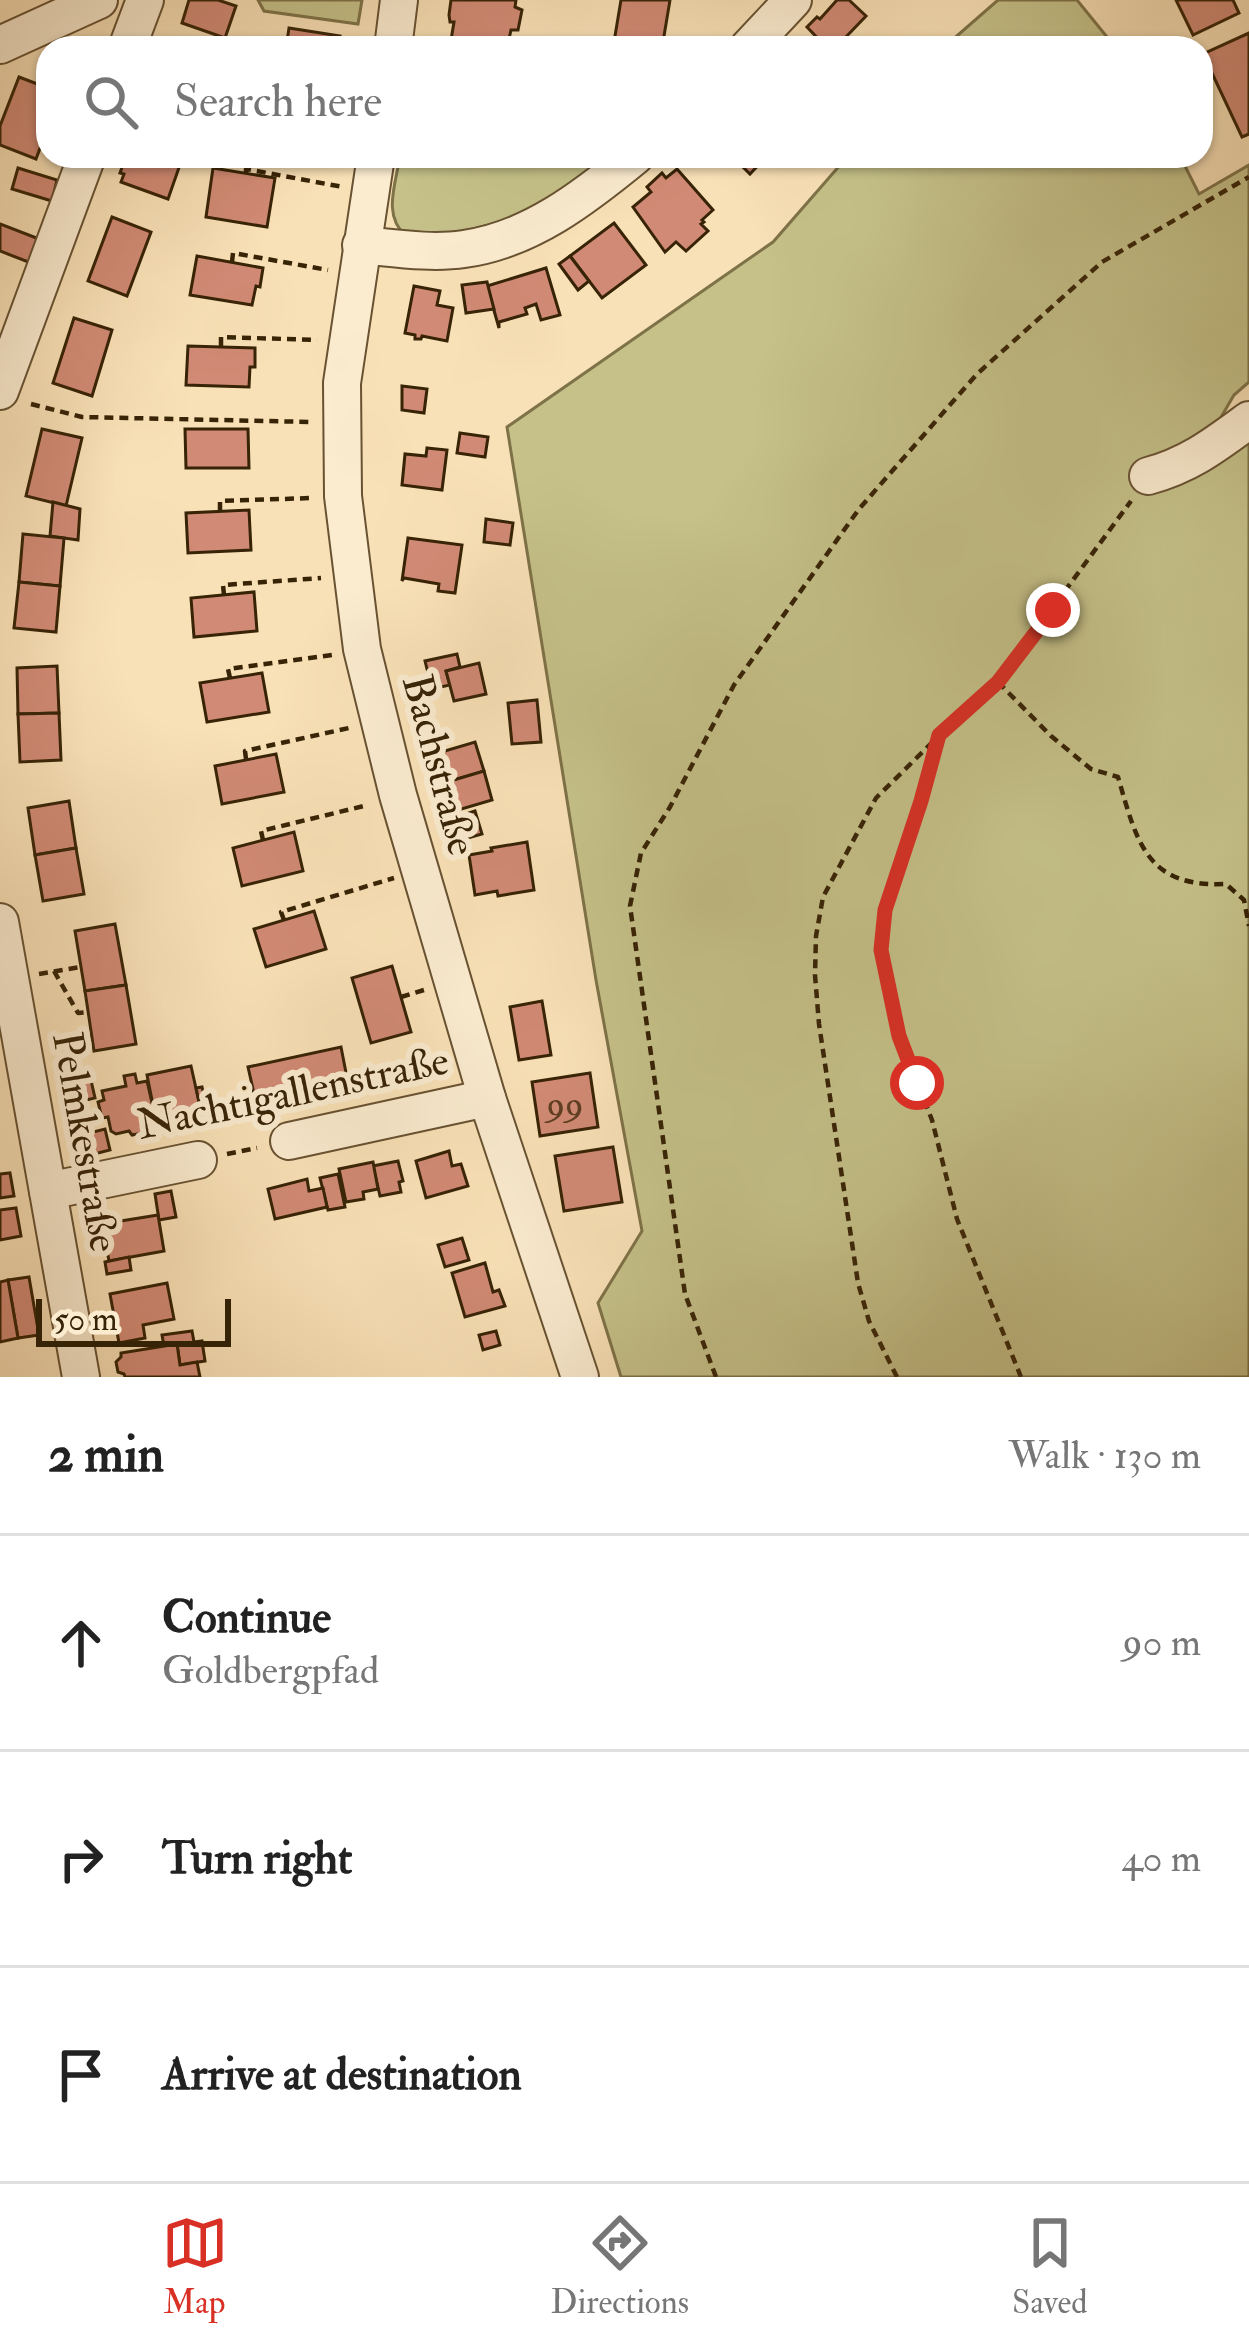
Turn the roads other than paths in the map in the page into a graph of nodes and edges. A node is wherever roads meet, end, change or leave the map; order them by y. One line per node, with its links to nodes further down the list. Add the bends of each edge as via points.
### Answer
1 (99, 0): 8 (street)
2 (145, 0): 5 (street)
3 (399, 0): 6 (street)
4 (793, 0): 7 (street)
5 (132, 36)
6 (394, 36)
7 (759, 36)
8 (0, 45)
9 (83, 168): 13 (street)
10 (374, 168): 12 (street, Bachstraße)
11 (620, 168): 12 (street, via 551,218 489,244)
12 (361, 245): 17 (street, Bachstraße, via 341,422 362,649)
13 (11, 396)
14 (1249, 420): 15 (street, via 1195,459)
15 (1148, 476)
16 (0, 922): 20 (street, Pelmkestraße)
17 (487, 1098): 18 (street, Nachtigallenstraße); 22 (street, Bachstraße)
18 (289, 1142)
19 (198, 1160): 20 (street, Nachtigallenstraße)
20 (47, 1191): 21 (street, Pelmkestraße)
21 (81, 1377)
22 (580, 1377)

